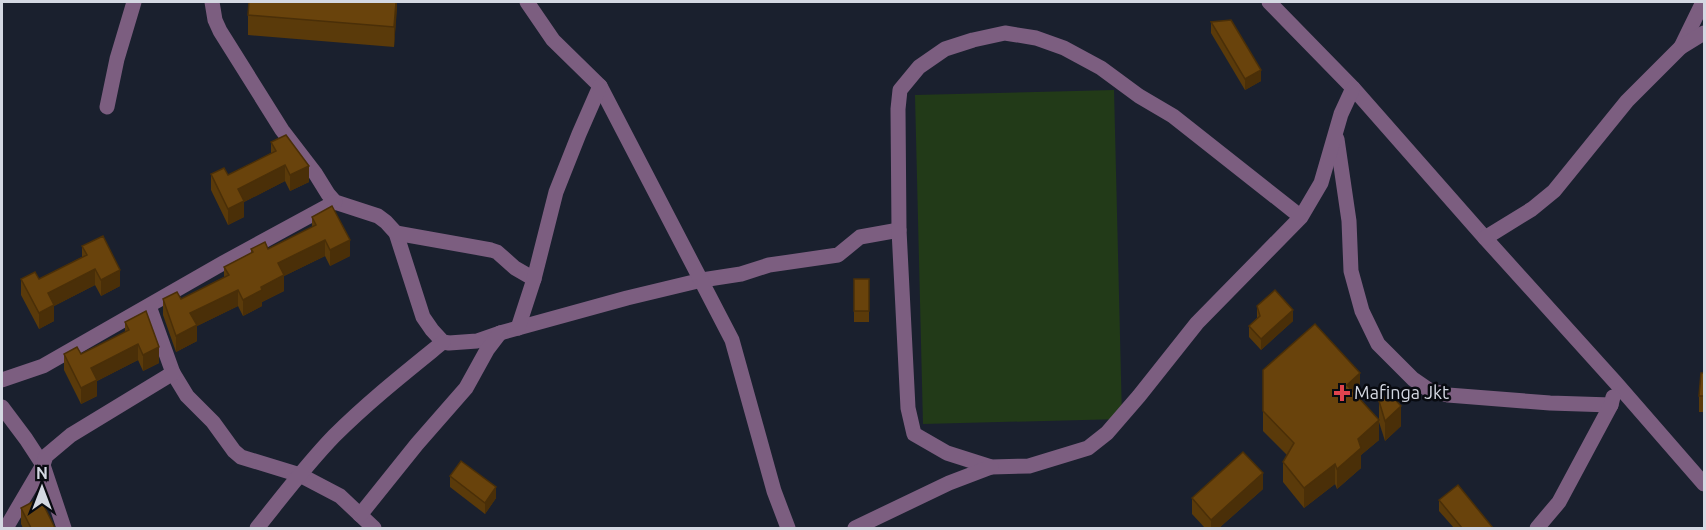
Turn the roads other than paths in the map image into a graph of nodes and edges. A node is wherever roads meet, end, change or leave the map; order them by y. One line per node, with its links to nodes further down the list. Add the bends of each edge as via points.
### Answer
1 (134, 2): 10 (lane)
2 (212, 2): 12 (lane, via 220,31 282,130)
3 (527, 2): 8 (lane, via 553,40)
4 (1269, 2): 9 (lane)
5 (1703, 2): 7 (lane)
6 (1704, 33): 7 (lane)
7 (1681, 47): 16 (lane, via 1627,101 1554,191)
8 (600, 86): 17 (lane, via 556,192); 18 (lane)
9 (1353, 88): 11 (lane); 16 (lane)
10 (107, 107)
11 (1336, 133): 13 (lane, via 1321,183); 26 (lane, via 1349,221 1351,271 1362,311 1378,344 1413,379 1429,390 1448,395)
12 (335, 202): 15 (lane, via 378,216); 19 (lane)
13 (1301, 217): 14 (lane, via 1173,116 1101,68 1064,48 1005,33 945,49 919,67 900,90); 29 (lane, via 1197,323 1107,433 1088,448 1029,466)
14 (899, 230): 18 (lane, via 860,237 838,255); 29 (lane, via 908,408 914,434 947,453)
15 (396, 233): 17 (lane, via 491,250); 22 (lane, via 423,317)
16 (1485, 237): 25 (lane)
17 (534, 279): 20 (lane)
18 (702, 280): 20 (lane); 37 (lane, via 732,340)
19 (149, 306): 23 (lane); 24 (lane, via 43,366)
20 (518, 328): 21 (lane)
21 (500, 333): 22 (lane, via 477,341); 32 (lane, via 466,388)
22 (443, 342): 30 (lane, via 386,388)
23 (173, 374): 28 (lane, via 71,435 46,456); 30 (lane, via 187,396 241,457)
24 (2, 380)
25 (1616, 383): 26 (lane); 31 (lane)
26 (1611, 405): 39 (lane, via 1559,502)
27 (2, 407): 28 (lane)
28 (43, 465): 33 (lane); 34 (lane)
29 (991, 467): 38 (lane)
30 (300, 475): 32 (lane, via 340,496); 35 (lane)
31 (1704, 484)
32 (360, 515): 36 (lane)
33 (6, 528)
34 (64, 528)
35 (257, 528)
36 (374, 528)
37 (788, 528)
38 (855, 528)
39 (1537, 528)

